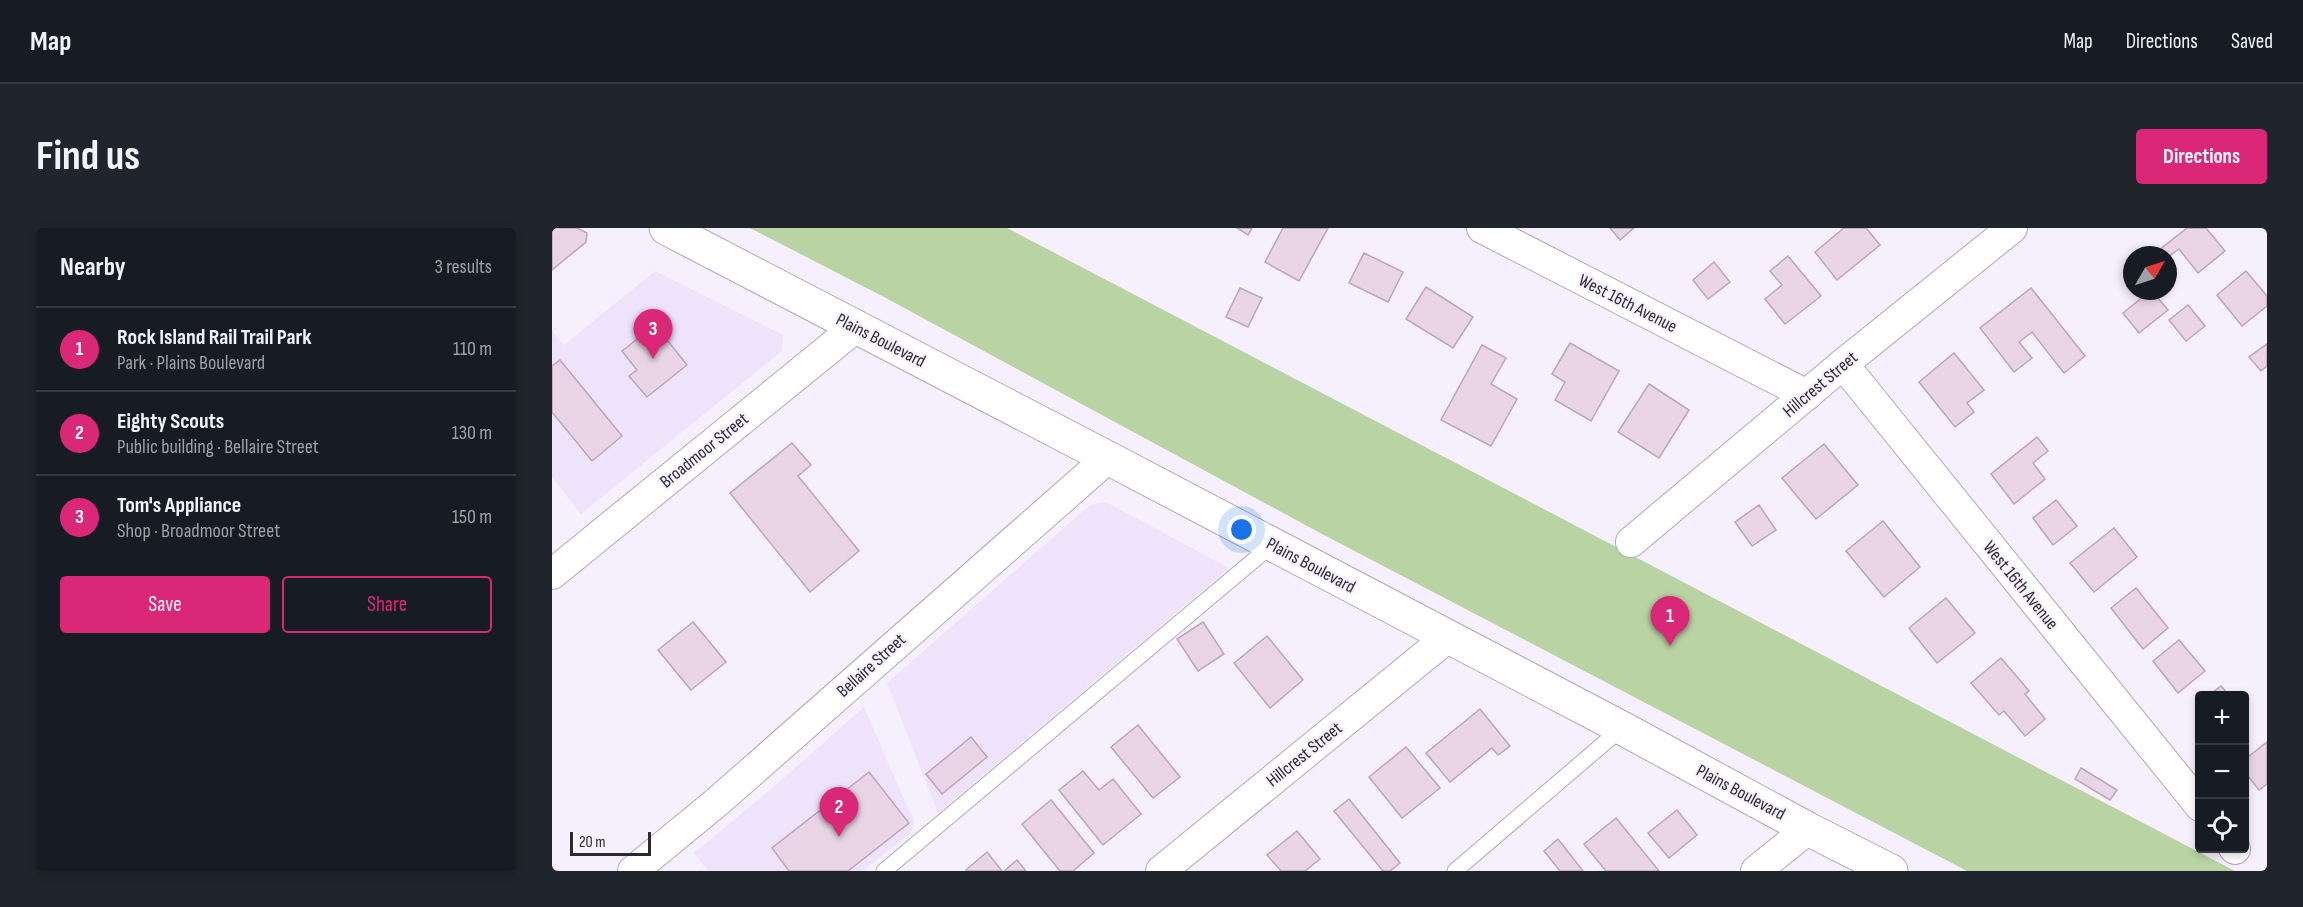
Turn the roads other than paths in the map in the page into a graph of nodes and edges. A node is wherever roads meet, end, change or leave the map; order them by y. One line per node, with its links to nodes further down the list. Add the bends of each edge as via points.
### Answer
1 (666, 228): 4 (main road, Plains Boulevard)
2 (1482, 228): 6 (street, West 16th Avenue)
3 (2012, 228): 5 (street, Hillcrest Street)
4 (856, 327): 7 (main road, Plains Boulevard); 10 (street, Broadmoor Street)
5 (1843, 364): 6 (street, Hillcrest Street); 13 (street, West 16th Avenue)
6 (1806, 395): 8 (street, Hillcrest Street)
7 (1108, 458): 9 (main road, Plains Boulevard); 15 (street, Bellaire Street, via 717,802)
8 (1631, 542)
9 (1272, 545): 11 (main road, Plains Boulevard); 16 (lane)
10 (552, 574)
11 (1448, 637): 12 (main road, Plains Boulevard); 17 (street, Hillcrest Street)
12 (1622, 728): 14 (main road, Plains Boulevard); 18 (lane)
13 (2195, 801)
14 (1808, 829): 19 (street); 20 (main road, Plains Boulevard)
15 (633, 871)
16 (884, 871)
17 (1161, 871)
18 (1455, 871)
19 (1756, 871)
20 (1891, 871)

